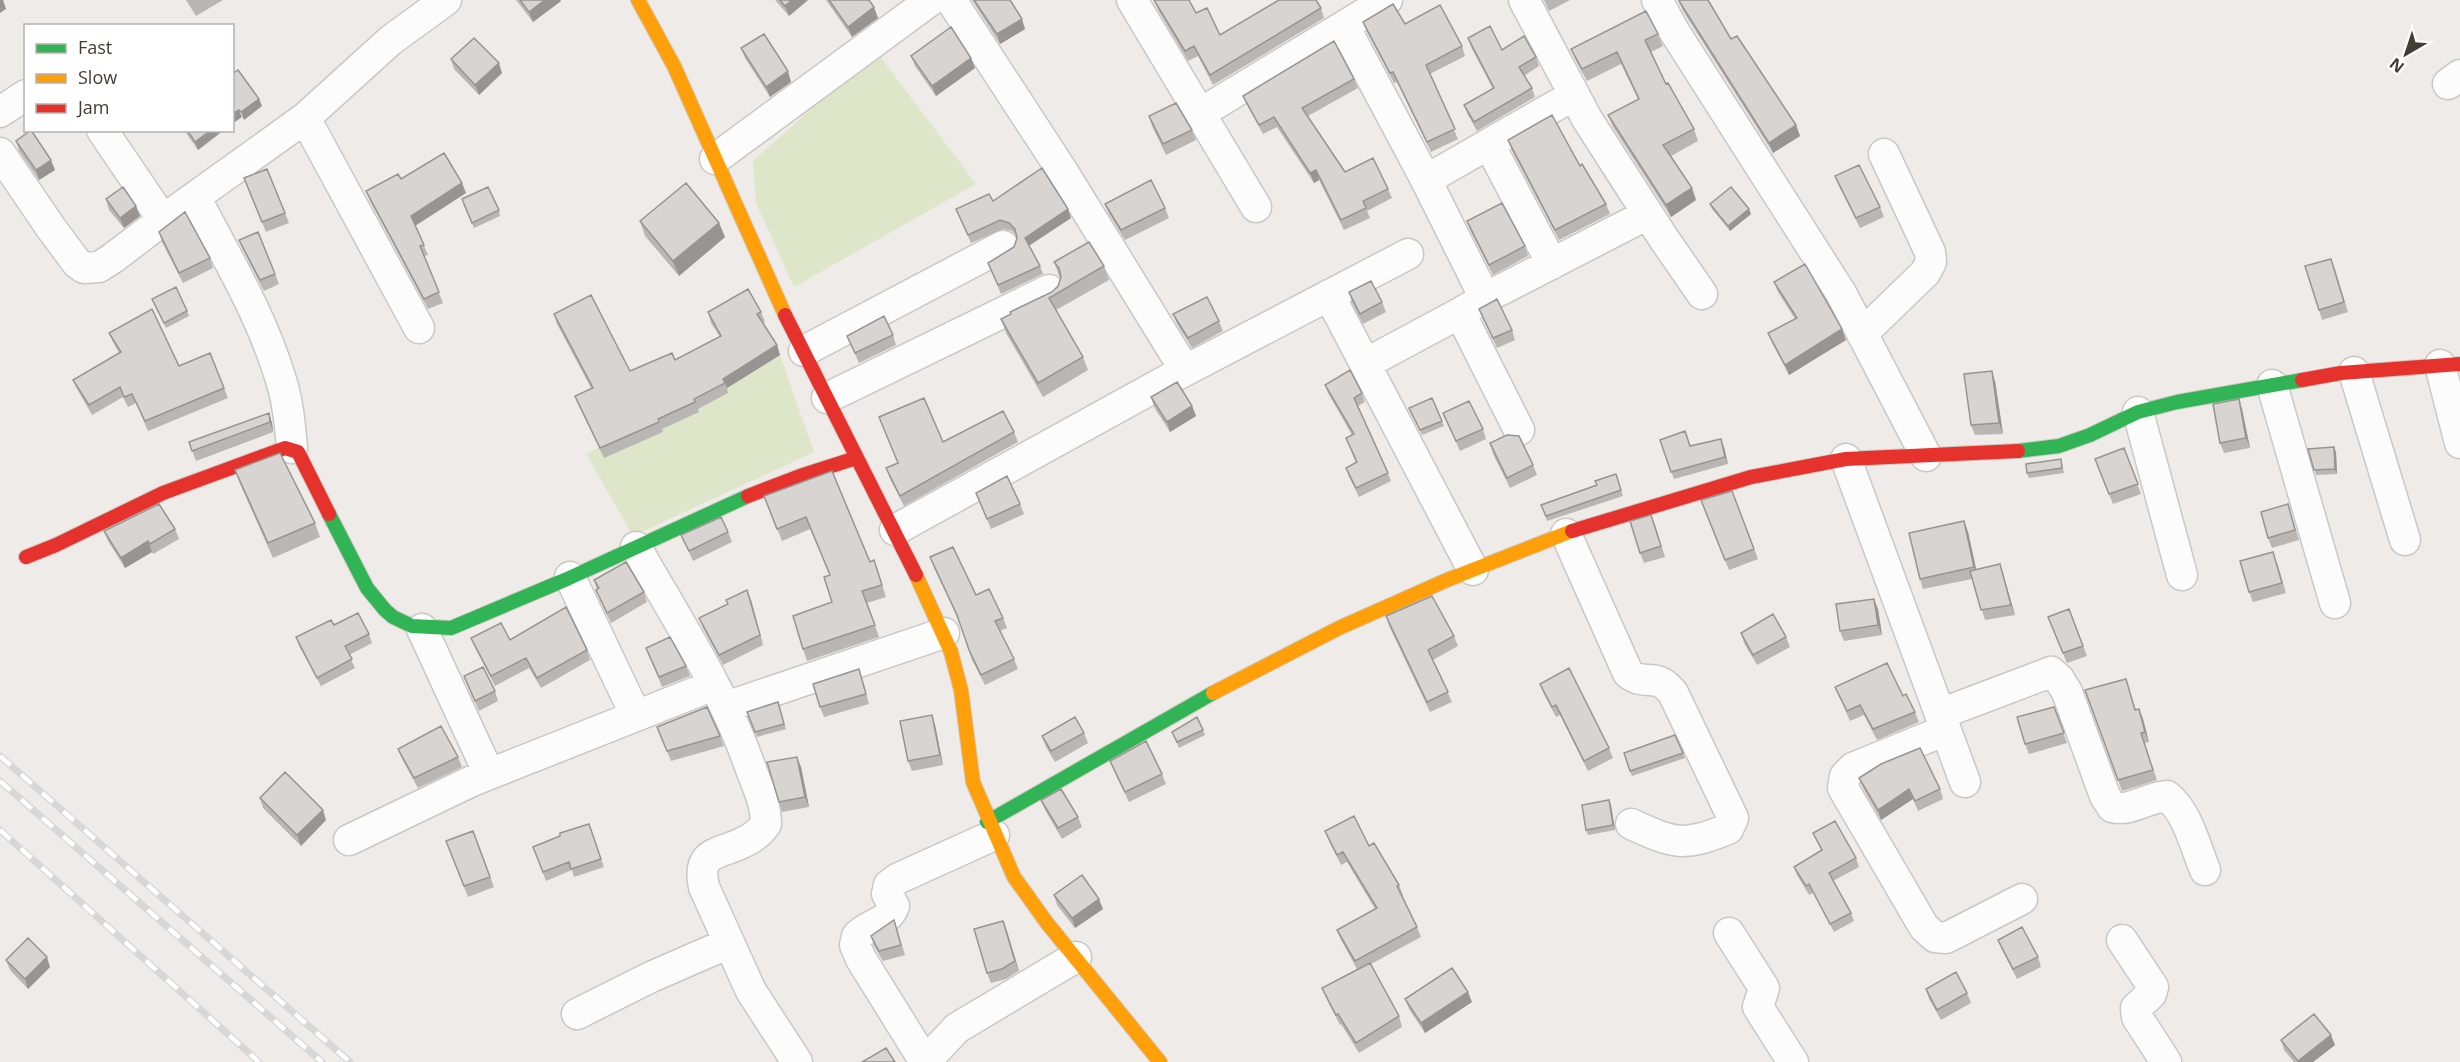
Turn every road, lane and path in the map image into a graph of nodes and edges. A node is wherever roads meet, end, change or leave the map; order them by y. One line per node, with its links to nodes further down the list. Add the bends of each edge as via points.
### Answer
1 (446, 0): 14 (street, via 391,40)
2 (931, 0): 19 (street)
3 (951, 0): 37 (street)
4 (1132, 0): 13 (street)
5 (1388, 0): 9 (street)
6 (1524, 0): 10 (street)
7 (1657, 0): 33 (street, via 1841,293)
8 (641, 1): 19 (street)
9 (1344, 26): 13 (street); 20 (street)
10 (1574, 95): 16 (street); 23 (street)
11 (24, 96): 12 (street)
12 (0, 112)
13 (1199, 114): 22 (street)
14 (305, 118): 21 (street); 32 (street)
15 (103, 132): 24 (street)
16 (1489, 144): 20 (street); 27 (street)
17 (0, 153): 24 (street, via 51,228 84,268 99,267)
18 (1884, 154): 33 (street, via 1930,252 1930,262 1925,273)
19 (715, 159): 34 (street)
20 (1426, 180): 31 (street, via 1480,288)
21 (195, 197): 24 (street); 44 (street, via 267,341 287,405)
22 (1256, 207)
23 (1647, 214): 27 (street); 29 (street)
24 (163, 220)
25 (1003, 246): 34 (street)
26 (1408, 254): 30 (street)
27 (1552, 264): 31 (street)
28 (1049, 290): 40 (street)
29 (1702, 294)
30 (1329, 295): 35 (street); 37 (street)
31 (1472, 306): 35 (street); 42 (street)
32 (419, 328)
33 (1862, 334): 45 (street)
34 (804, 351): 40 (street)
35 (1365, 364): 53 (street)
36 (2450, 364): 38 (street); 43 (street)
37 (1185, 370): 48 (street)
38 (2354, 372): 39 (street); 50 (street)
39 (2272, 385): 41 (street); 56 (street)
40 (827, 398): 46 (street)
41 (2138, 412): 45 (street, via 2059,446); 54 (street)
42 (1519, 430)
43 (2460, 443)
44 (292, 448): 52 (street, via 163,494); 57 (street, via 298,452 380,607 398,621)
45 (1926, 456): 47 (street)
46 (856, 458): 48 (street); 51 (street, via 825,466)
47 (1846, 459): 49 (street, via 1751,477); 61 (street)
48 (895, 530): 58 (street)
49 (1566, 534): 53 (street); 64 (street, via 1628,673 1636,680 1654,678 1664,682 1673,693 1733,818 1728,829 1690,842 1666,840)
50 (2405, 540)
51 (636, 547): 55 (street); 59 (street)
52 (26, 557)
53 (1473, 570): 65 (street, via 1278,658 1128,740)
54 (2182, 575)
55 (570, 576): 57 (street, via 451,628); 60 (street)
56 (2335, 603)
57 (422, 630): 62 (street)
58 (944, 633): 59 (street); 65 (street, via 961,690 973,782)
59 (720, 696): 60 (street); 71 (street, via 742,741 766,811 766,825 743,843 705,860 701,872)
60 (636, 716): 62 (street)
61 (1943, 722): 63 (street); 67 (street, via 2051,672 2067,692 2112,807 2122,810 2167,796 2183,814); 68 (street, via 1853,768 1845,776 1842,788 1923,927 1935,937 1946,938)
62 (489, 774): 66 (street)
63 (1965, 782)
64 (1631, 824)
65 (990, 829): 72 (street, via 1014,876); 75 (street, via 889,885 887,894 894,906 891,915 856,936 861,958)
66 (349, 840)
67 (2205, 870)
68 (2022, 900)
69 (1729, 933): 77 (street, via 1764,988 1758,1007)
70 (2122, 940): 78 (street, via 2153,987 2136,1008 2137,1017)
71 (729, 943): 73 (street); 74 (street, via 751,990)
72 (1076, 957): 75 (street, via 957,1028); 76 (street)
73 (577, 1014)
74 (797, 1062)
75 (925, 1062)
76 (1160, 1062)
77 (1793, 1062)
78 (2166, 1062)

